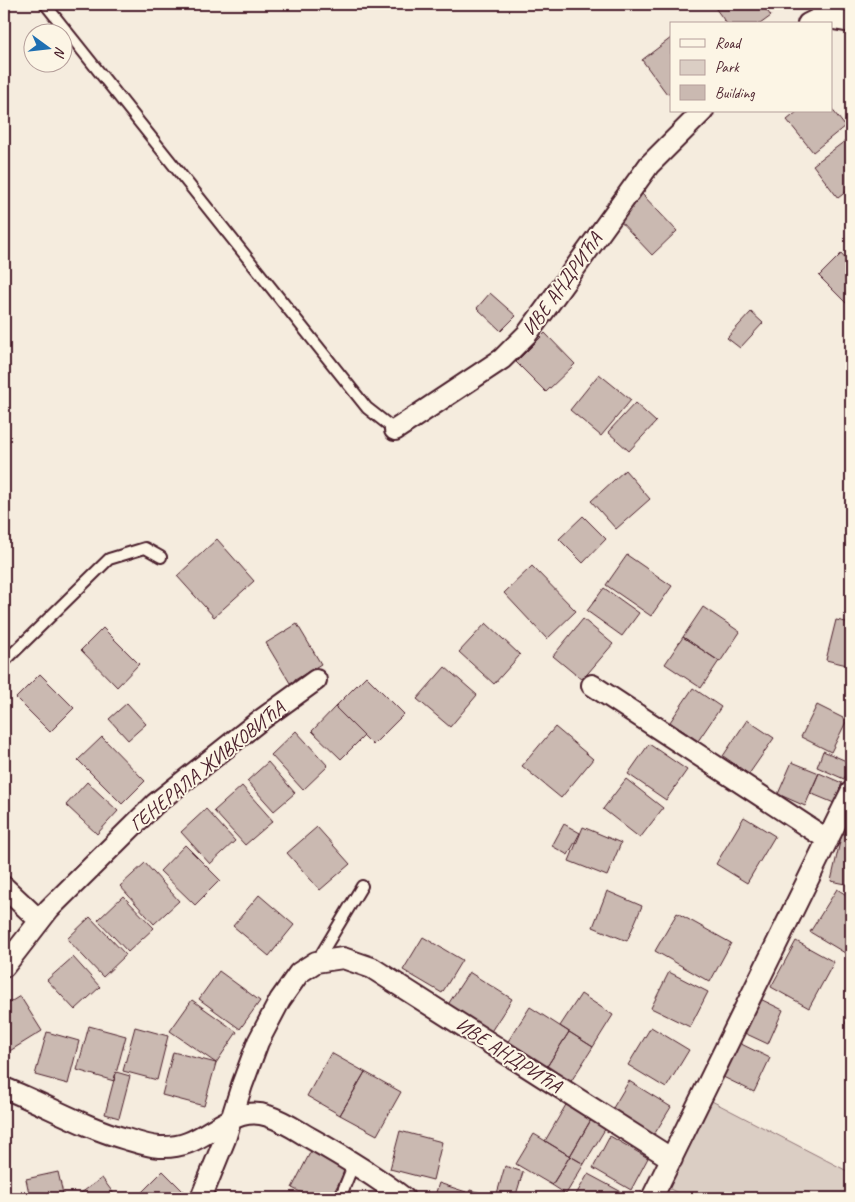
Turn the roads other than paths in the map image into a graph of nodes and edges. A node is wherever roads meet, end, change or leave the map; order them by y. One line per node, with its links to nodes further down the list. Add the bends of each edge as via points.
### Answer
1 (45, 4): 5 (lane, via 367,408)
2 (812, 22): 3 (street, via 822,17)
3 (851, 22)
4 (702, 112): 5 (street, ИВЕ АНДРИЋА, via 649,165 544,311 502,359)
5 (395, 430)
6 (161, 557): 7 (lane, via 146,548 109,559)
7 (4, 662)
8 (316, 680): 14 (street, ГЕНЕРАЛА ЖИВКОВИЋА, via 154,804)
9 (592, 685): 11 (street)
10 (851, 792): 11 (street)
11 (828, 840): 19 (street)
12 (362, 886): 15 (lane)
13 (4, 887): 14 (street)
14 (39, 920): 16 (street, ГЕНЕРАЛА ЖИВКОВИЋА)
15 (316, 962): 18 (street, via 299,972 280,1000 258,1042); 19 (street, ИВЕ АНДРИЋА, via 342,958 372,968)
16 (4, 967)
17 (4, 1088): 18 (street, via 90,1127 156,1146 169,1147 196,1140)
18 (232, 1119): 20 (street, via 251,1114 269,1116); 21 (street)
19 (672, 1160): 24 (street)
20 (354, 1163): 22 (lane); 23 (street)
21 (201, 1198)
22 (340, 1198)
23 (404, 1198)
24 (652, 1198)

